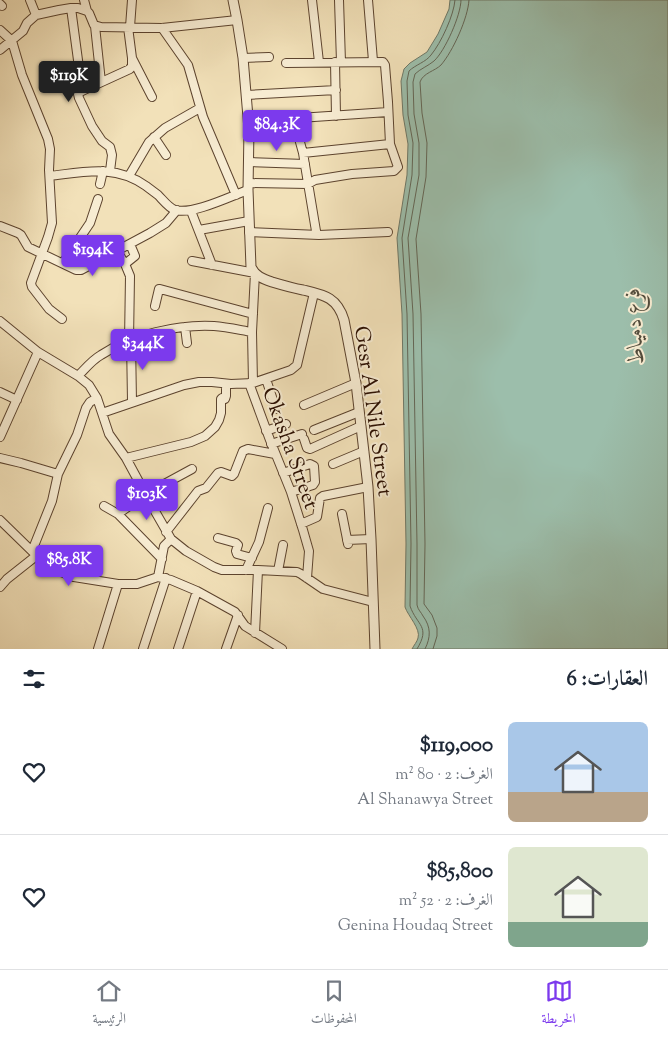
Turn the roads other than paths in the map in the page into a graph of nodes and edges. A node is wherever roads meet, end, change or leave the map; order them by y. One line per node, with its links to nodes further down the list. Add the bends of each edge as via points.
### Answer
1 (30, 0): 10 (street)
2 (84, 0): 9 (street)
3 (132, 0): 13 (street)
4 (233, 0): 11 (street)
5 (312, 0): 22 (street)
6 (339, 0): 23 (street)
7 (368, 0): 21 (street)
8 (71, 8): 9 (street); 10 (street); 25 (street)
9 (87, 11): 12 (street)
10 (36, 15): 16 (street)
11 (237, 20): 14 (street); 20 (street)
12 (95, 26): 13 (street); 26 (street)
13 (129, 27): 14 (street); 19 (street)
14 (162, 28): 30 (street, via 188,65)
15 (0, 30): 16 (street)
16 (12, 41): 17 (street); 40 (street, via 48,139)
17 (0, 50)
18 (269, 57): 20 (street)
19 (132, 58): 26 (street, via 130,69); 29 (street)
20 (243, 58): 28 (street)
21 (373, 61): 23 (street); 31 (street, via 381,61 384,65)
22 (319, 62): 23 (street); 24 (street)
23 (338, 62): 27 (street)
24 (286, 63)
25 (80, 75)
26 (101, 82): 39 (street, via 78,96 92,126 112,150)
27 (336, 90): 28 (street); 32 (street)
28 (247, 95): 37 (street)
29 (152, 97)
30 (200, 108): 33 (street); 45 (street)
31 (388, 112): 32 (street); 34 (street)
32 (336, 116): 35 (street, via 296,120)
33 (154, 137): 36 (street); 41 (street)
34 (390, 144): 35 (street); 43 (street, via 398,165 395,171 352,174)
35 (303, 154): 38 (street)
36 (166, 155)
37 (248, 162): 38 (street); 44 (street)
38 (305, 164): 43 (street)
39 (107, 171): 40 (street); 41 (street); 42 (street)
40 (50, 176): 57 (street, via 52,224)
41 (129, 176): 47 (street)
42 (100, 184)
43 (308, 184): 44 (street); 52 (street)
44 (248, 187): 45 (street); 49 (street)
45 (236, 194): 48 (street)
46 (98, 199): 59 (street, via 90,223)
47 (177, 210): 48 (street); 55 (street, via 166,223)
48 (191, 210): 51 (street)
49 (249, 220): 51 (street); 53 (street)
50 (0, 226): 57 (street, via 18,233 28,247)
51 (199, 230): 61 (street)
52 (316, 231)
53 (249, 232): 54 (street, via 319,235); 62 (street, via 250,263)
54 (388, 232)
55 (130, 244): 56 (street); 60 (street, via 135,256)
56 (117, 252): 59 (street, via 83,270); 60 (street)
57 (43, 253): 59 (street); 66 (street, via 32,287 49,309)
58 (192, 261): 61 (street)
59 (63, 263)
60 (125, 264): 70 (street, via 130,276)
61 (212, 265): 62 (street)
62 (255, 273): 63 (street, Gesr Al Nile Street, via 281,285); 65 (street, Okasha Street)
63 (314, 292): 74 (street, via 297,365); 76 (street, Gesr Al Nile Street, via 330,298 341,312)
64 (155, 306): 65 (street, via 160,289)
65 (253, 314): 69 (street, Okasha Street)
66 (62, 319)
67 (0, 320): 72 (street)
68 (185, 327): 69 (street, via 215,326); 70 (street); 71 (street)
69 (252, 332): 75 (street, Okasha Street)
70 (130, 341): 73 (street, via 99,356); 81 (street)
71 (187, 344)
72 (38, 352): 73 (street); 80 (street)
73 (78, 376): 79 (street, via 89,385)
74 (266, 379): 75 (street); 83 (street)
75 (251, 383): 77 (street); 89 (street, Okasha Street)
76 (356, 383): 82 (street); 85 (street, Gesr Al Nile Street)
77 (226, 384): 81 (street, via 199,382); 95 (street, via 219,420 205,436)
78 (0, 392): 80 (street)
79 (96, 398): 84 (street); 99 (street, via 86,408)
80 (17, 400): 90 (street)
81 (132, 402): 84 (street)
82 (304, 404)
83 (276, 409)
84 (102, 412): 95 (street, via 109,434)
85 (359, 412): 87 (street, Gesr Al Nile Street); 88 (street)
86 (286, 424): 89 (street)
87 (361, 426): 91 (street, via 310,449 303,436); 92 (street, Gesr Al Nile Street)
88 (314, 430)
89 (266, 431): 91 (street, Okasha Street)
90 (0, 437)
91 (271, 444): 93 (street, Okasha Street)
92 (364, 451): 96 (street); 100 (street, Gesr Al Nile Street)
93 (275, 454): 98 (street, Okasha Street); 109 (street, via 242,451 234,474 218,473 206,488 198,491)
94 (0, 458): 99 (street)
95 (126, 458): 102 (street)
96 (333, 464)
97 (192, 469): 102 (street)
98 (283, 472): 101 (street, Okasha Street); 101 (street, via 310,464 314,466 314,485)
99 (58, 474): 114 (street)
100 (368, 487): 108 (street, Okasha Street, via 323,496 318,517); 112 (street, Gesr Al Nile Street)
101 (291, 492): 108 (street, Okasha Street, via 292,506)
102 (146, 494): 105 (street); 109 (street)
103 (104, 506): 105 (street)
104 (268, 508): 115 (street)
105 (118, 514): 116 (street)
106 (342, 514): 112 (street, via 348,542)
107 (0, 520): 114 (street)
108 (301, 524): 121 (street, Okasha Street, via 309,551)
109 (166, 532): 111 (street)
110 (218, 538): 115 (street, via 236,543 237,554)
111 (171, 539): 116 (street, via 164,546); 117 (street, via 218,569)
112 (371, 539): 125 (street, Gesr Al Nile Street)
113 (283, 545): 119 (street)
114 (34, 553): 122 (street, via 50,566 74,577); 123 (street)
115 (252, 558): 117 (street)
116 (162, 559): 120 (street)
117 (246, 570): 118 (street)
118 (258, 570): 119 (street); 127 (street)
119 (278, 571): 121 (street, via 297,572)
120 (162, 577): 122 (street, via 137,584); 124 (street); 129 (street)
121 (307, 578): 125 (street, via 323,589)
122 (118, 584): 128 (street)
123 (0, 587)
124 (197, 591): 126 (street); 130 (street)
125 (373, 602): 133 (street, Gesr Al Nile Street)
126 (238, 615): 127 (street); 131 (street)
127 (255, 633): 132 (street)
128 (98, 649)
129 (142, 649)
130 (178, 649)
131 (226, 649)
132 (282, 649)
133 (375, 649)

